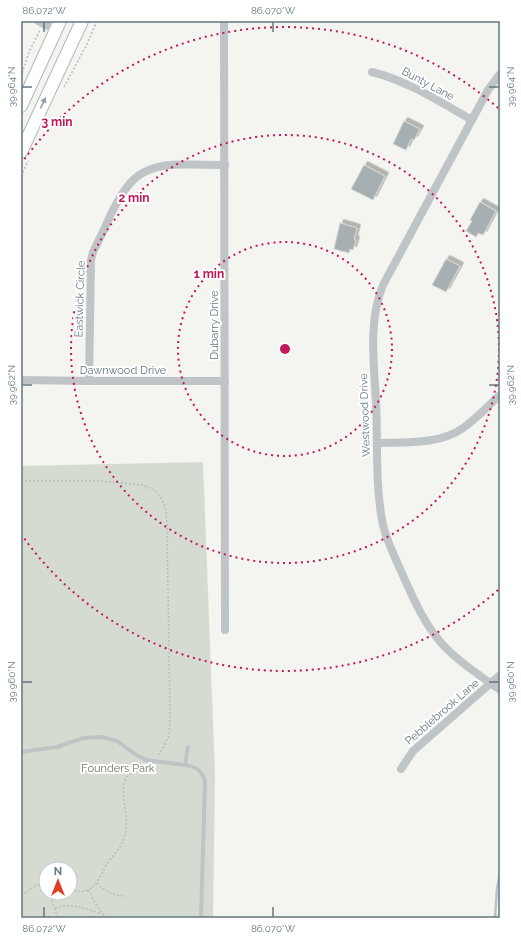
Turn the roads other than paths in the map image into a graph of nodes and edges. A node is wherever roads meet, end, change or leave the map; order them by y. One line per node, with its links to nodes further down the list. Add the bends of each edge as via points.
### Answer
1 (38, 21): 4 (street)
2 (82, 21): 9 (main road, one-way to 2)
3 (224, 21): 10 (street, Dubarry Drive)
4 (58, 25): 7 (main road)
5 (372, 72): 8 (street, Bunty Lane, via 416,88)
6 (500, 74): 8 (street, Westwood Drive)
7 (21, 106)
8 (472, 120): 15 (street, Westwood Drive, via 378,297 374,338)
9 (26, 153)
10 (225, 165): 12 (street, Eastwick Circle, via 169,165 154,168 132,180 121,194 91,260); 13 (street, Dubarry Drive)
11 (21, 380): 12 (street, Dawnwood Drive)
12 (89, 381): 13 (street, Dawnwood Drive)
13 (225, 381): 16 (street, Dubarry Drive)
14 (500, 395): 15 (street, via 464,428 448,436)
15 (378, 443): 18 (street, Westwood Drive, via 382,520 407,585 424,617 446,648)
16 (226, 630)
17 (500, 675): 18 (street, Pebblebrook Lane)
18 (491, 684): 19 (street, Westwood Drive); 23 (street, Pebblebrook Lane, via 413,752)
19 (500, 690)
20 (188, 747): 22 (lane)
21 (21, 752): 22 (lane, via 57,747 83,738 101,737 113,739 140,758)
22 (185, 765): 24 (lane, via 201,771 205,781)
23 (401, 769)
24 (201, 918)

